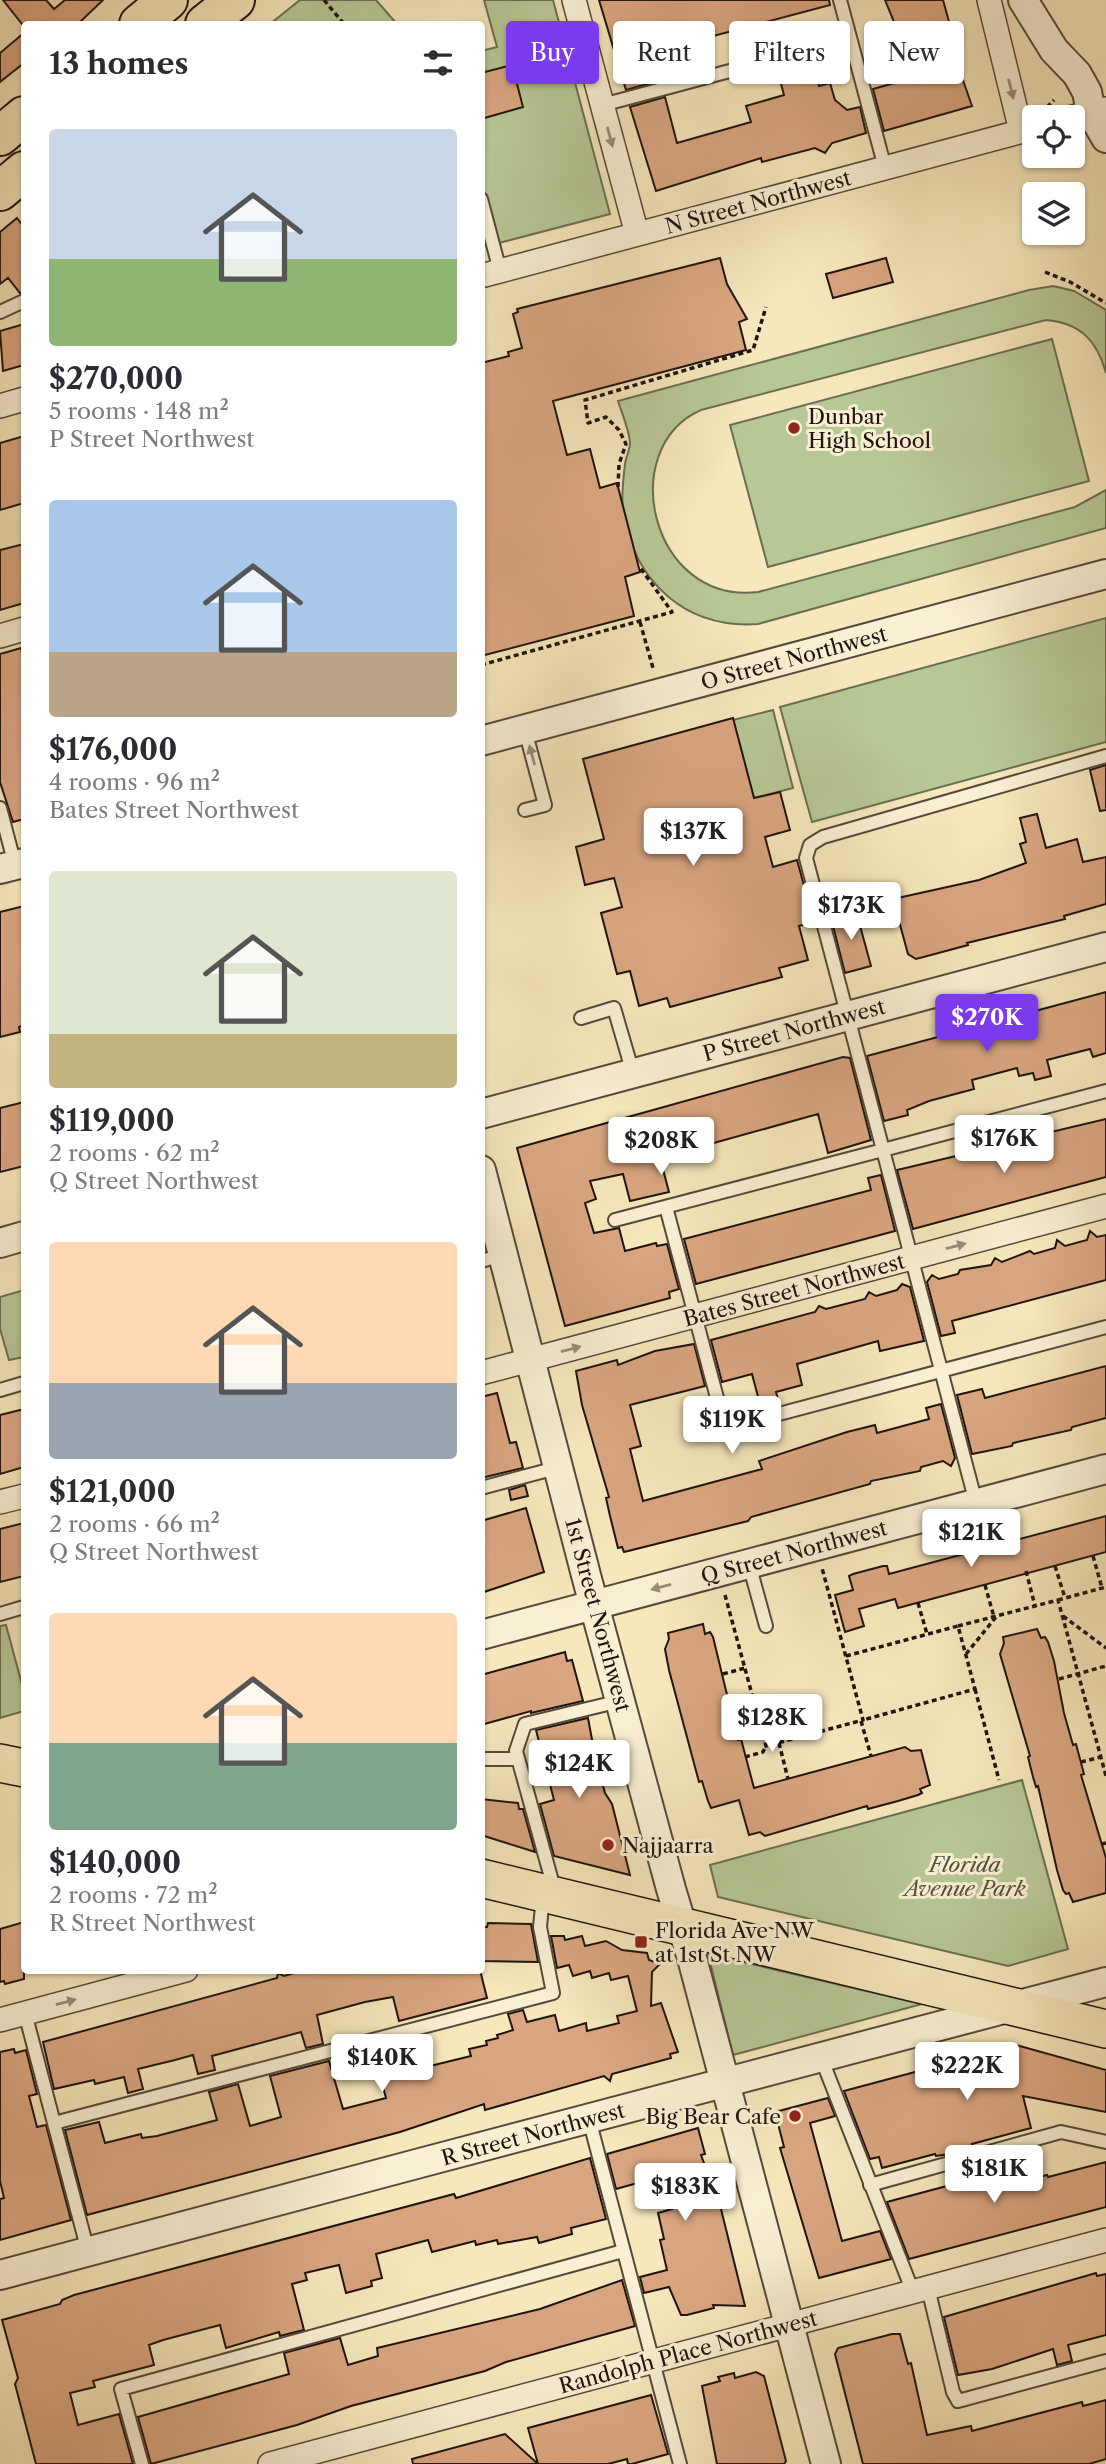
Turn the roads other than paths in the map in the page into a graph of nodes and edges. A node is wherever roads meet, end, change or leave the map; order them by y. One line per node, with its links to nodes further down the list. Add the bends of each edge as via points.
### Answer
1 (168, 0): 7 (highway); 8 (street)
2 (235, 0): 9 (highway)
3 (574, 0): 13 (street)
4 (840, 0): 10 (lane)
5 (989, 0): 14 (street, one-way to 14)
6 (1023, 0): 15 (street, via 1054,50 1068,97)
7 (143, 21)
8 (173, 21)
9 (209, 21)
10 (846, 21)
11 (850, 38): 20 (lane)
12 (729, 71): 13 (lane)
13 (602, 105): 24 (street, one-way to 24)
14 (1022, 110)
15 (1090, 113): 19 (street)
16 (21, 118): 18 (highway)
17 (1022, 132): 20 (street, N Street Northwest)
18 (0, 136)
19 (1106, 138)
20 (885, 168): 24 (street, N Street Northwest)
21 (21, 174): 22 (highway)
22 (0, 191)
23 (485, 229): 25 (lane)
24 (637, 234): 25 (street, N Street Northwest)
25 (491, 273)
26 (21, 302): 27 (lane)
27 (0, 312)
28 (21, 400): 29 (street)
29 (0, 406)
30 (1106, 574): 33 (street, O Street Northwest)
31 (21, 630): 32 (street)
32 (0, 636)
33 (525, 730): 34 (street, O Street Northwest); 37 (lane, one-way to 33, via 545,805)
34 (485, 740)
35 (1106, 757): 40 (lane, via 823,837 810,845 806,858)
36 (0, 807): 38 (lane)
37 (525, 810)
38 (13, 865)
39 (1105, 950): 40 (street, P Street Northwest)
40 (847, 1016): 42 (street, P Street Northwest); 45 (lane)
41 (581, 1018): 42 (lane, via 614,1008)
42 (633, 1073): 44 (street, P Street Northwest)
43 (1106, 1091): 45 (lane)
44 (485, 1113)
45 (883, 1150): 48 (lane); 53 (lane)
46 (485, 1202): 52 (street, 1st Street Northwest)
47 (1106, 1206): 53 (street, Bates Street Northwest, one-way to 47)
48 (666, 1207): 49 (lane); 54 (lane)
49 (615, 1220)
50 (21, 1237): 51 (street)
51 (0, 1243)
52 (492, 1258): 56 (street, 1st Street Northwest)
53 (911, 1258): 54 (street, Bates Street Northwest); 57 (lane)
54 (696, 1316): 56 (street, Bates Street Northwest, one-way to 54); 57 (lane, via 720,1409 724,1418 733,1422 746,1423)
55 (1106, 1327): 57 (lane)
56 (532, 1360): 58 (street, Bates Street Northwest); 61 (street, 1st Street Northwest)
57 (940, 1371): 66 (lane)
58 (485, 1372)
59 (21, 1384): 60 (lane)
60 (0, 1390)
61 (561, 1467): 63 (lane); 68 (street, 1st Street Northwest)
62 (1106, 1469): 66 (street, Q Street Northwest)
63 (485, 1487)
64 (21, 1497): 65 (street)
65 (0, 1502)
66 (976, 1503): 67 (street, Q Street Northwest)
67 (749, 1564): 68 (street, Q Street Northwest, one-way to 68); 71 (lane)
68 (594, 1605): 72 (street, Q Street Northwest); 73 (street, 1st Street Northwest)
69 (21, 1608): 70 (lane)
70 (0, 1614)
71 (766, 1626)
72 (485, 1634)
73 (620, 1701): 75 (lane, via 525,1724 516,1751); 78 (street, 1st Street Northwest)
74 (485, 1759): 75 (lane)
75 (518, 1759): 77 (lane)
76 (485, 1879): 77 (main road)
77 (550, 1895): 78 (main road); 88 (lane, via 540,1927 553,1993)
78 (683, 1927): 81 (main road); 86 (street, 1st Street Northwest)
79 (171, 1974): 82 (street, one-way to 79)
80 (1106, 1982): 81 (street, R Street Northwest)
81 (1019, 2007): 84 (main road); 85 (street, R Street Northwest)
82 (25, 2013): 83 (street); 88 (lane)
83 (0, 2020)
84 (1106, 2029)
85 (822, 2060): 86 (street, R Street Northwest); 90 (lane)
86 (725, 2084): 87 (street, R Street Northwest); 96 (street, 1st Street Northwest)
87 (588, 2119): 92 (street, R Street Northwest); 93 (lane)
88 (54, 2123): 92 (lane)
89 (1106, 2142): 90 (lane, via 1061,2132)
90 (870, 2185): 95 (lane)
91 (1106, 2240): 95 (street, Randolph Place Northwest)
92 (88, 2251): 94 (street, R Street Northwest)
93 (623, 2251): 98 (lane); 99 (lane, via 121,2389)
94 (0, 2275)
95 (921, 2290): 96 (street, Randolph Place Northwest); 97 (lane, via 958,2401)
96 (789, 2325): 98 (street, Randolph Place Northwest); 102 (street, 1st Street Northwest)
97 (1106, 2361)
98 (653, 2362): 100 (street, Randolph Place Northwest); 101 (lane)
99 (142, 2464)
100 (270, 2464)
101 (680, 2464)
102 (827, 2464)

